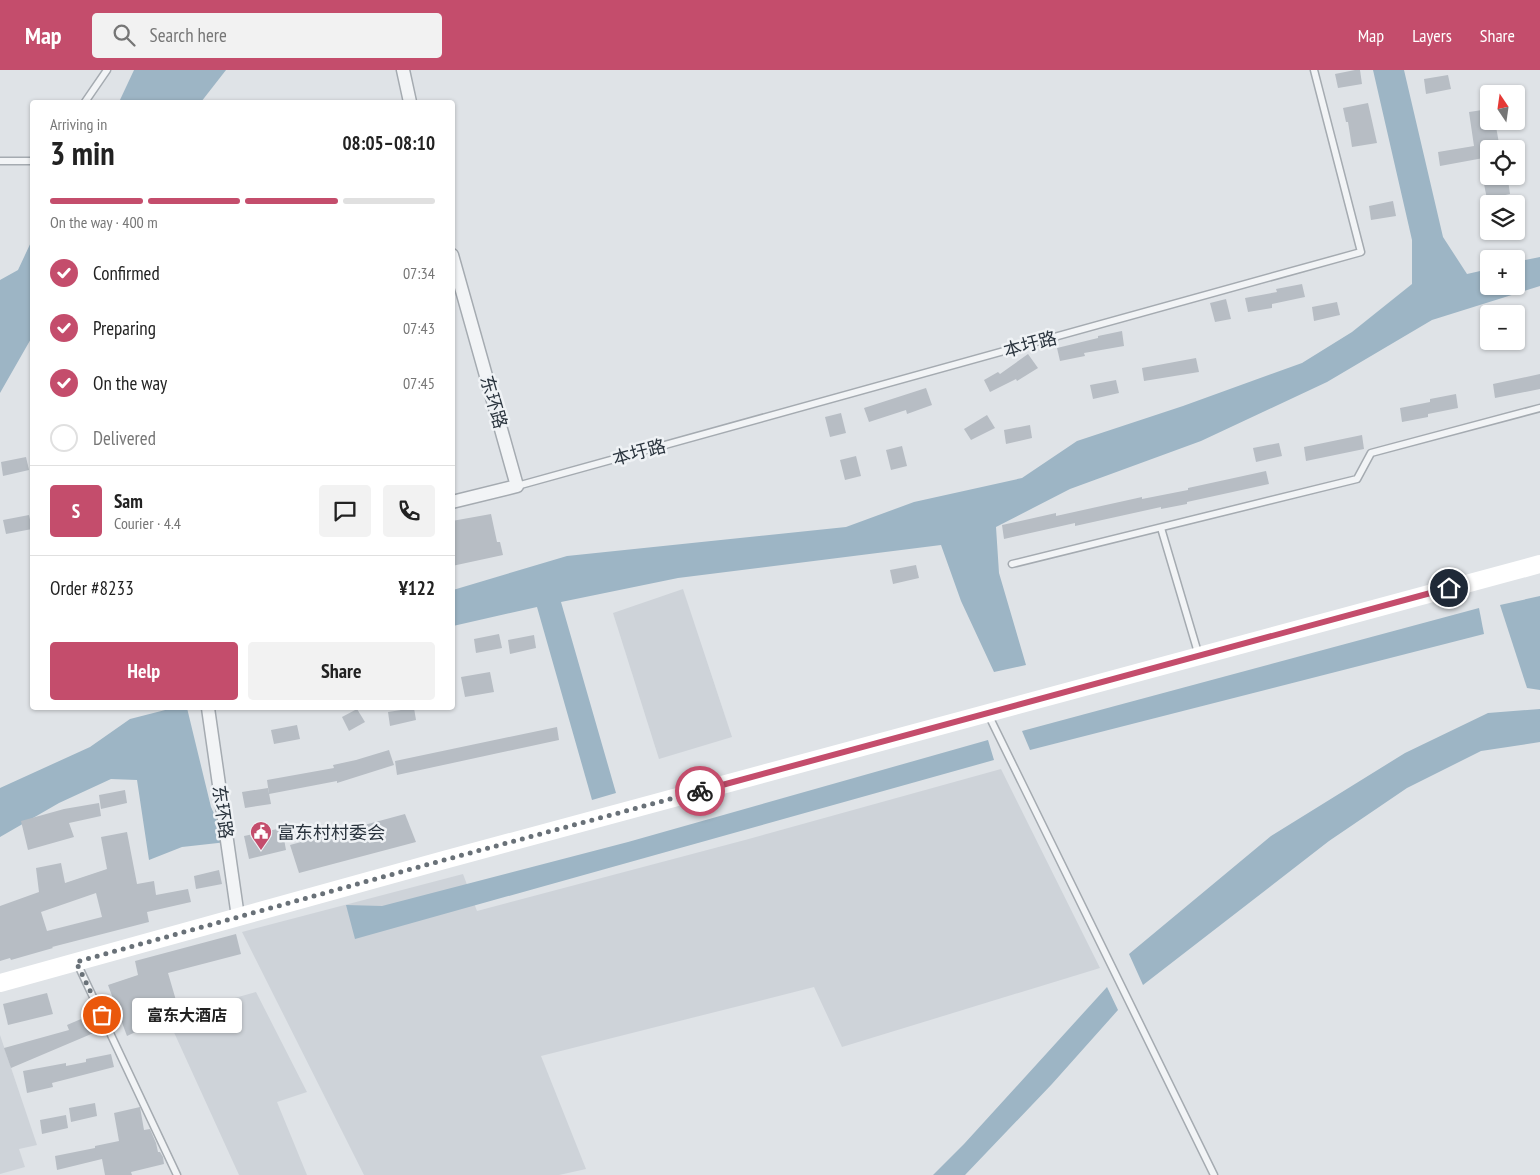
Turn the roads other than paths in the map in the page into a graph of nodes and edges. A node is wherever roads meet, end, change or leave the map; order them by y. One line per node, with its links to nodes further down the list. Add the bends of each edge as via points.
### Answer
1 (108, 70): 4 (lane)
2 (403, 70): 5 (street)
3 (1314, 70): 10 (lane, 本圩路, via 1361,252)
4 (86, 100)
5 (410, 100)
6 (0, 161): 7 (lane)
7 (30, 161)
8 (455, 265): 10 (street, 东环路)
9 (1540, 408): 12 (lane, via 1371,453 1357,479)
10 (517, 486): 11 (street)
11 (455, 501)
12 (1161, 528): 13 (lane); 15 (lane)
13 (1012, 564)
14 (1540, 564): 15 (main road)
15 (1199, 656): 17 (main road)
16 (208, 710): 18 (street, 东环路)
17 (988, 713): 18 (main road); 22 (lane)
18 (238, 917): 19 (main road)
19 (76, 962): 20 (main road); 21 (lane)
20 (0, 983)
21 (177, 1175)
22 (1214, 1175)

